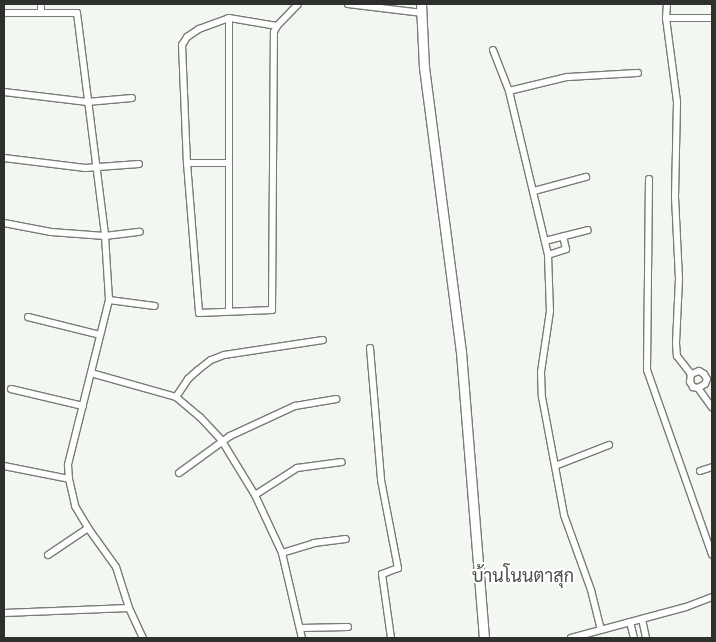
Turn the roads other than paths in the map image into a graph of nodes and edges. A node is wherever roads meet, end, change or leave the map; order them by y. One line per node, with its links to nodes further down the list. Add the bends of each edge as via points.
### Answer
1 (41, 4): 7 (street)
2 (298, 4): 11 (street)
3 (348, 4): 5 (street)
4 (667, 4): 9 (street)
5 (421, 8): 78 (street, via 424,67 461,352)
6 (4, 13): 7 (street)
7 (41, 13): 17 (street, via 76,13)
8 (229, 18): 11 (street); 19 (street, via 199,29 182,45); 20 (street)
9 (666, 18): 10 (street); 42 (street, via 677,102 675,198 679,279 676,352)
10 (712, 18)
11 (277, 26): 35 (street, via 274,32 272,310)
12 (493, 50): 14 (street)
13 (638, 73): 14 (street, via 574,76)
14 (509, 91): 25 (street)
15 (4, 92): 17 (street)
16 (132, 98): 17 (street)
17 (87, 102): 22 (street)
18 (4, 158): 22 (street)
19 (187, 163): 20 (street); 35 (street, via 200,313)
20 (229, 163): 35 (street)
21 (139, 164): 22 (street)
22 (95, 168): 29 (street)
23 (586, 177): 25 (street)
24 (649, 179): 63 (street, via 647,370)
25 (534, 190): 31 (street)
26 (4, 223): 29 (street, via 51,232)
27 (588, 230): 30 (street)
28 (140, 232): 29 (street)
29 (105, 236): 33 (street)
30 (563, 236): 31 (street); 32 (street, via 566,250)
31 (545, 241): 32 (street)
32 (548, 255): 54 (street, via 550,311 542,397)
33 (109, 300): 34 (street); 37 (street)
34 (155, 306)
35 (229, 311)
36 (28, 317): 37 (street)
37 (100, 335): 40 (street)
38 (323, 340): 46 (street, via 224,355 211,360 188,379)
39 (370, 348): 77 (street, via 381,480 398,568 382,574)
40 (91, 372): 46 (street); 48 (street)
41 (712, 372): 43 (street)
42 (691, 374): 43 (street, via 699,371); 44 (street, via 691,385)
43 (706, 376): 44 (street, via 705,384)
44 (698, 388): 49 (street)
45 (11, 389): 48 (street)
46 (176, 397): 50 (street)
47 (336, 399): 50 (street, via 295,406)
48 (83, 406): 58 (street, via 68,465)
49 (712, 407)
50 (222, 441): 57 (street); 59 (street)
51 (609, 445): 54 (street)
52 (342, 462): 59 (street, via 297,468)
53 (4, 466): 58 (street)
54 (555, 466): 72 (street, via 564,515 591,590)
55 (712, 467): 56 (street)
56 (700, 471)
57 (179, 473)
58 (69, 479): 60 (street, via 75,506)
59 (255, 495): 62 (street)
60 (88, 528): 64 (street); 66 (street, via 116,568)
61 (346, 539): 62 (street, via 314,543)
62 (282, 553): 71 (street)
63 (712, 555)
64 (48, 556)
65 (712, 598): 68 (street)
66 (129, 608): 67 (street); 74 (street)
67 (4, 613)
68 (642, 619): 69 (street); 81 (street)
69 (630, 622): 72 (street); 80 (street)
70 (348, 627): 71 (street)
71 (301, 628): 75 (street)
72 (601, 630): 73 (street)
73 (581, 637): 79 (street)
74 (143, 638)
75 (302, 638): 76 (street)
76 (308, 638)
77 (391, 638)
78 (484, 638)
79 (571, 638)
80 (634, 638)
81 (646, 638)

